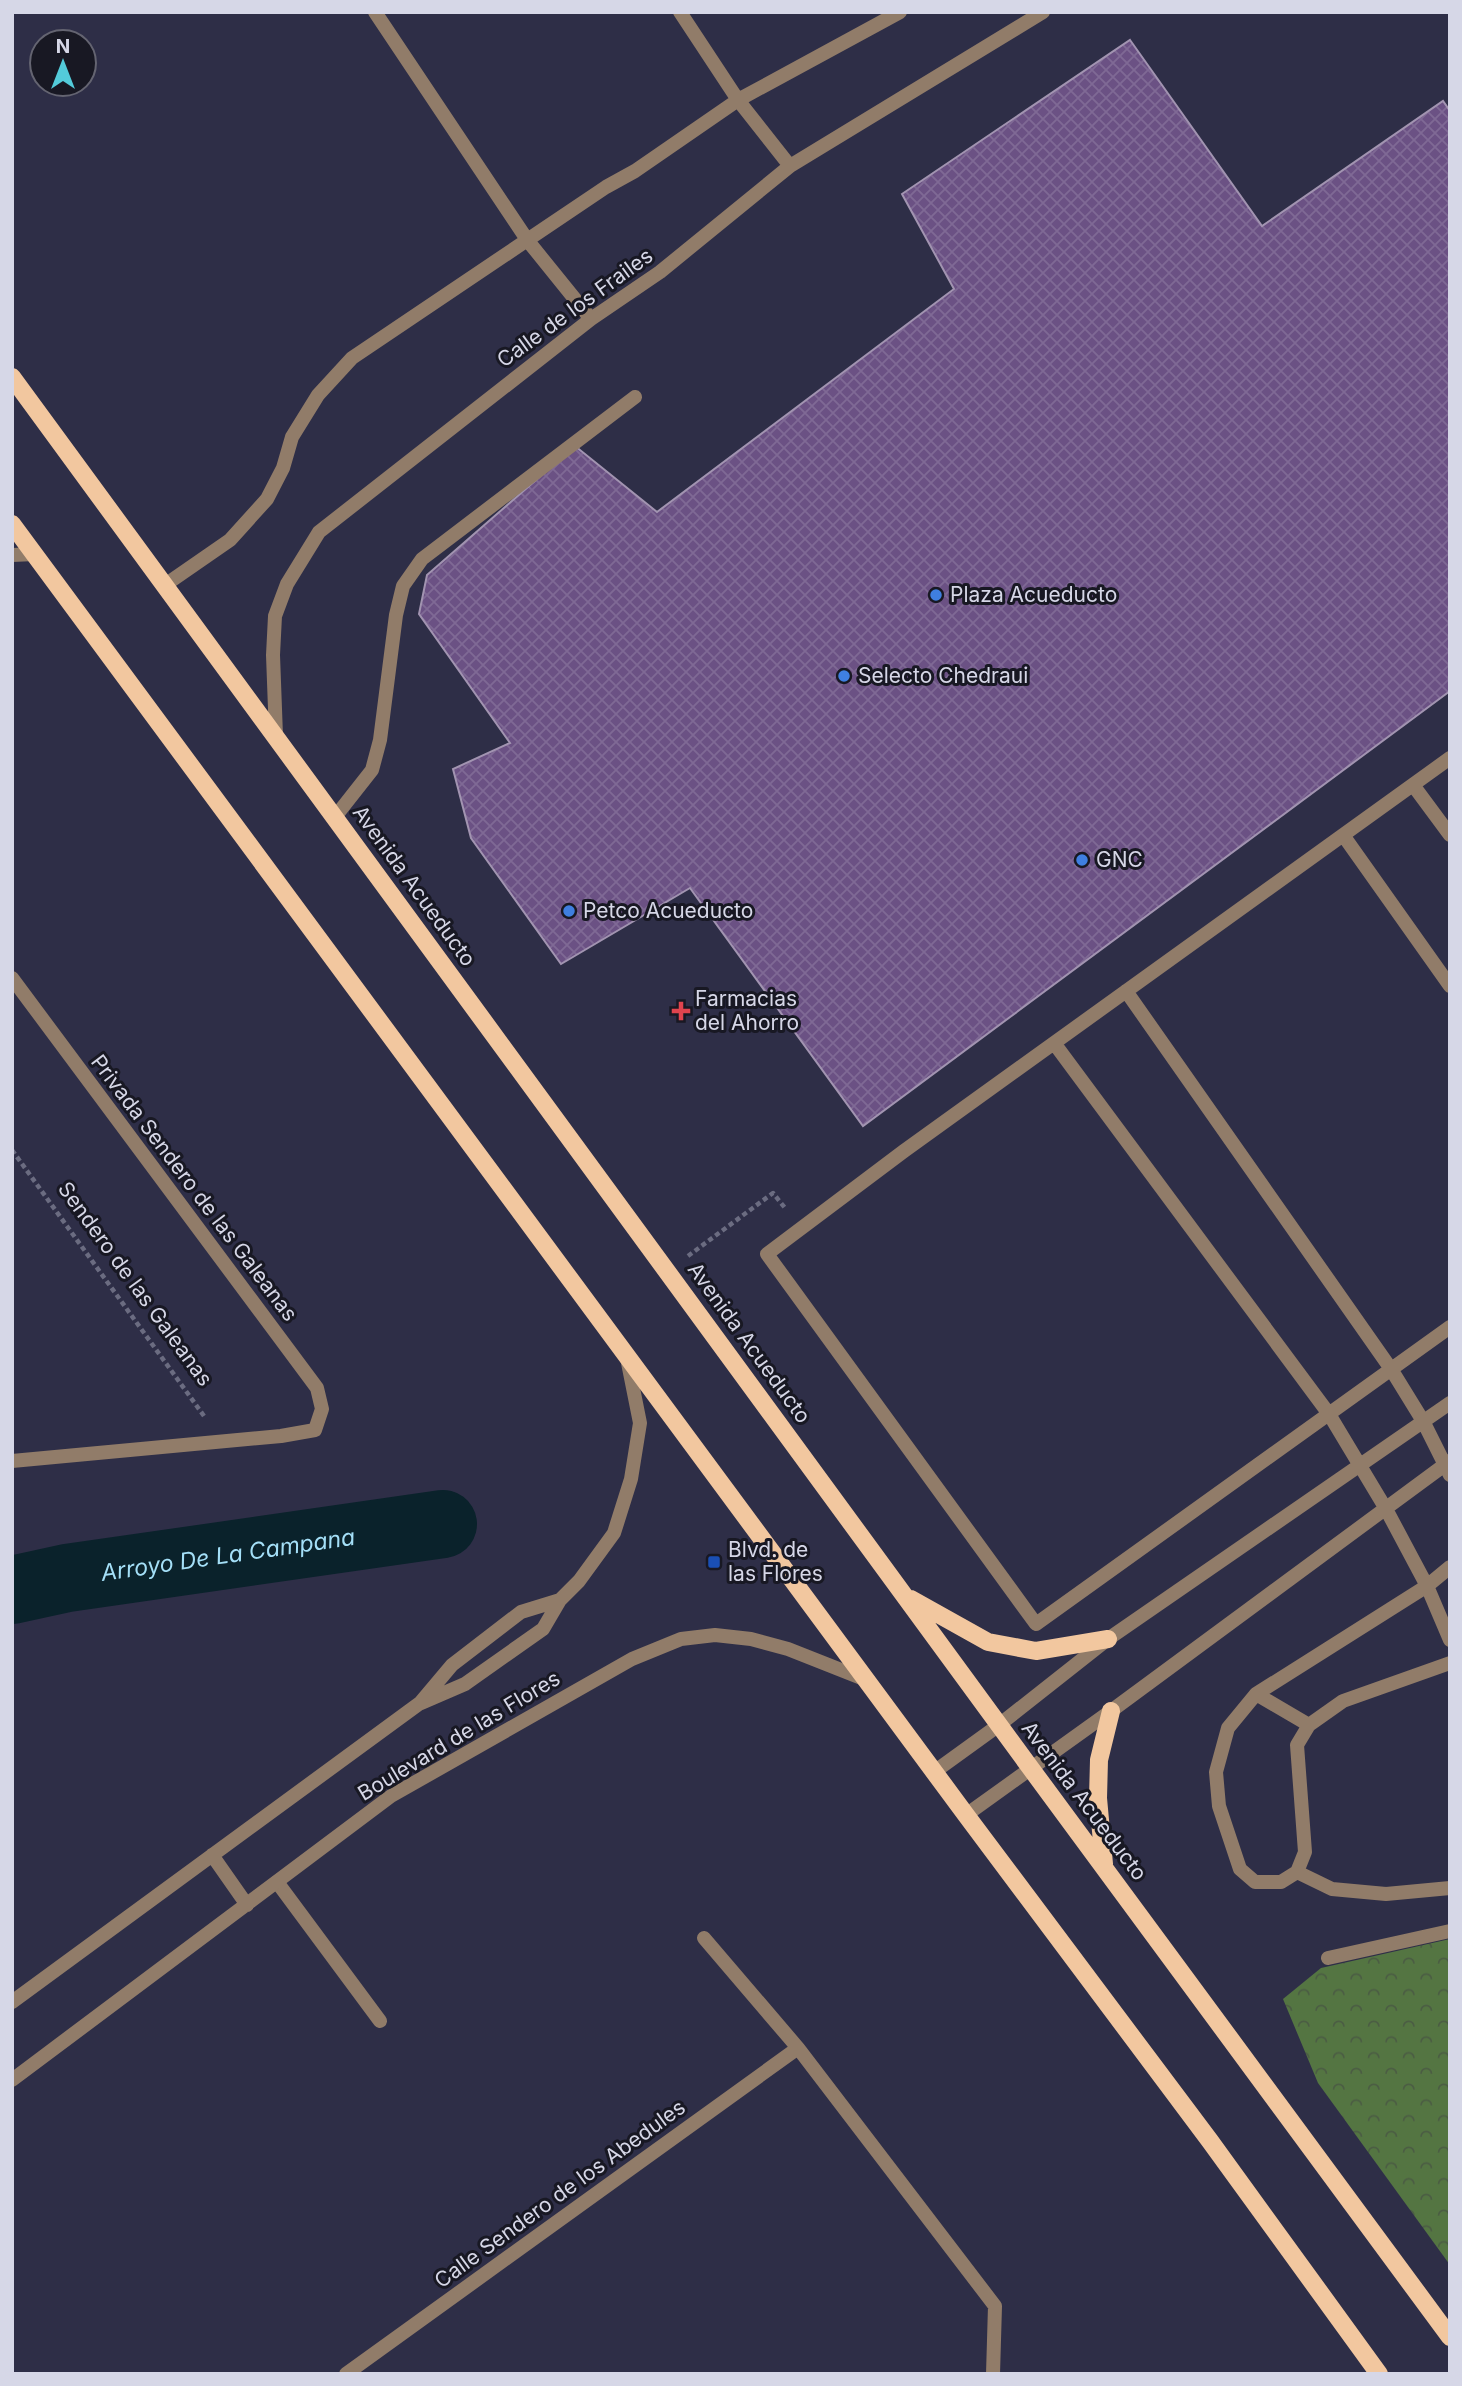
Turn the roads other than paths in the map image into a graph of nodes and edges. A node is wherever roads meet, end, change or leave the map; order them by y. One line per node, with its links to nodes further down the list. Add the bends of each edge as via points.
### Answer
1 (375, 12): 7 (street)
2 (680, 12): 5 (street)
3 (900, 12): 5 (street)
4 (1043, 12): 6 (street, Calle de los Frailes)
5 (738, 100): 6 (street); 7 (street)
6 (790, 166): 8 (street, Calle de los Frailes, via 660,272)
7 (528, 241): 8 (street); 14 (street, via 352,358 318,395 292,438 267,499 230,540)
8 (591, 319): 15 (street, Calle de los Frailes, via 319,532 287,584 275,616)
9 (12, 377): 14 (main road, Avenida Acueducto)
10 (635, 397): 18 (street, via 422,559 403,586 398,606 372,770)
11 (12, 524): 12 (main road)
12 (35, 554): 13 (street); 26 (main road)
13 (12, 555)
14 (165, 585): 15 (main road, Avenida Acueducto)
15 (276, 736): 18 (main road, Avenida Acueducto)
16 (1450, 758): 17 (street)
17 (1413, 785): 19 (street); 20 (street)
18 (335, 817): 37 (main road, Avenida Acueducto)
19 (1343, 835): 22 (street); 23 (street)
20 (1450, 835)
21 (12, 978): 31 (street, Privada Sendero de las Galeanas, via 317,1388 323,1409 315,1430 224,1443)
22 (1450, 986)
23 (1126, 991): 24 (street); 27 (street)
24 (1054, 1043): 29 (street); 29 (street, via 767,1254 1036,1624)
25 (1450, 1327): 27 (street)
26 (626, 1353): 38 (street, Boulevard de las Flores, via 639,1423 631,1479 614,1533); 42 (main road)
27 (1391, 1369): 29 (street); 30 (street)
28 (1450, 1403): 30 (street)
29 (1329, 1414): 32 (street)
30 (1423, 1421): 32 (street); 33 (street)
31 (12, 1461)
32 (1360, 1463): 34 (street); 39 (street)
33 (1448, 1467): 34 (street)
34 (1386, 1508): 36 (street); 45 (street)
35 (1450, 1567): 36 (street)
36 (1427, 1586): 40 (street); 43 (street)
37 (905, 1596): 39 (main road, via 988,1642 1036,1651); 46 (main road, Avenida Acueducto)
38 (560, 1600): 44 (street, Boulevard de las Flores, via 521,1612 452,1665); 44 (street, Boulevard de las Flores, via 543,1629 465,1684)
39 (1108, 1639): 46 (street)
40 (1450, 1640)
41 (1450, 1663): 47 (street, via 1343,1701)
42 (869, 1681): 49 (main road); 54 (street, Boulevard de las Flores, via 751,1639 715,1635 681,1639 632,1659 391,1796)
43 (1256, 1694): 47 (street); 53 (street, via 1228,1728 1216,1772 1219,1806 1240,1869 1255,1882 1281,1882)
44 (420, 1703): 51 (street, Boulevard de las Flores)
45 (1111, 1712): 48 (street); 52 (main road, via 1099,1759)
46 (999, 1725): 48 (main road, Avenida Acueducto); 49 (street)
47 (1309, 1725): 53 (street, via 1297,1745 1305,1852)
48 (1031, 1770): 50 (street); 52 (main road, Avenida Acueducto)
49 (934, 1772): 50 (main road)
50 (965, 1815): 67 (main road)
51 (212, 1855): 56 (street); 60 (street, Boulevard de las Flores)
52 (1104, 1864): 64 (main road, Avenida Acueducto)
53 (1297, 1872): 55 (street, via 1332,1889 1386,1894)
54 (277, 1882): 56 (street, Boulevard de las Flores); 61 (street)
55 (1450, 1888)
56 (247, 1905): 63 (street, Boulevard de las Flores)
57 (1450, 1931): 59 (street)
58 (704, 1938): 62 (street)
59 (1328, 1958)
60 (12, 2002)
61 (380, 2021)
62 (798, 2049): 65 (street, Calle Sendero de los Abedules); 66 (street, via 995,2306)
63 (12, 2080)
64 (1450, 2337)
65 (346, 2374)
66 (993, 2374)
67 (1379, 2374)

